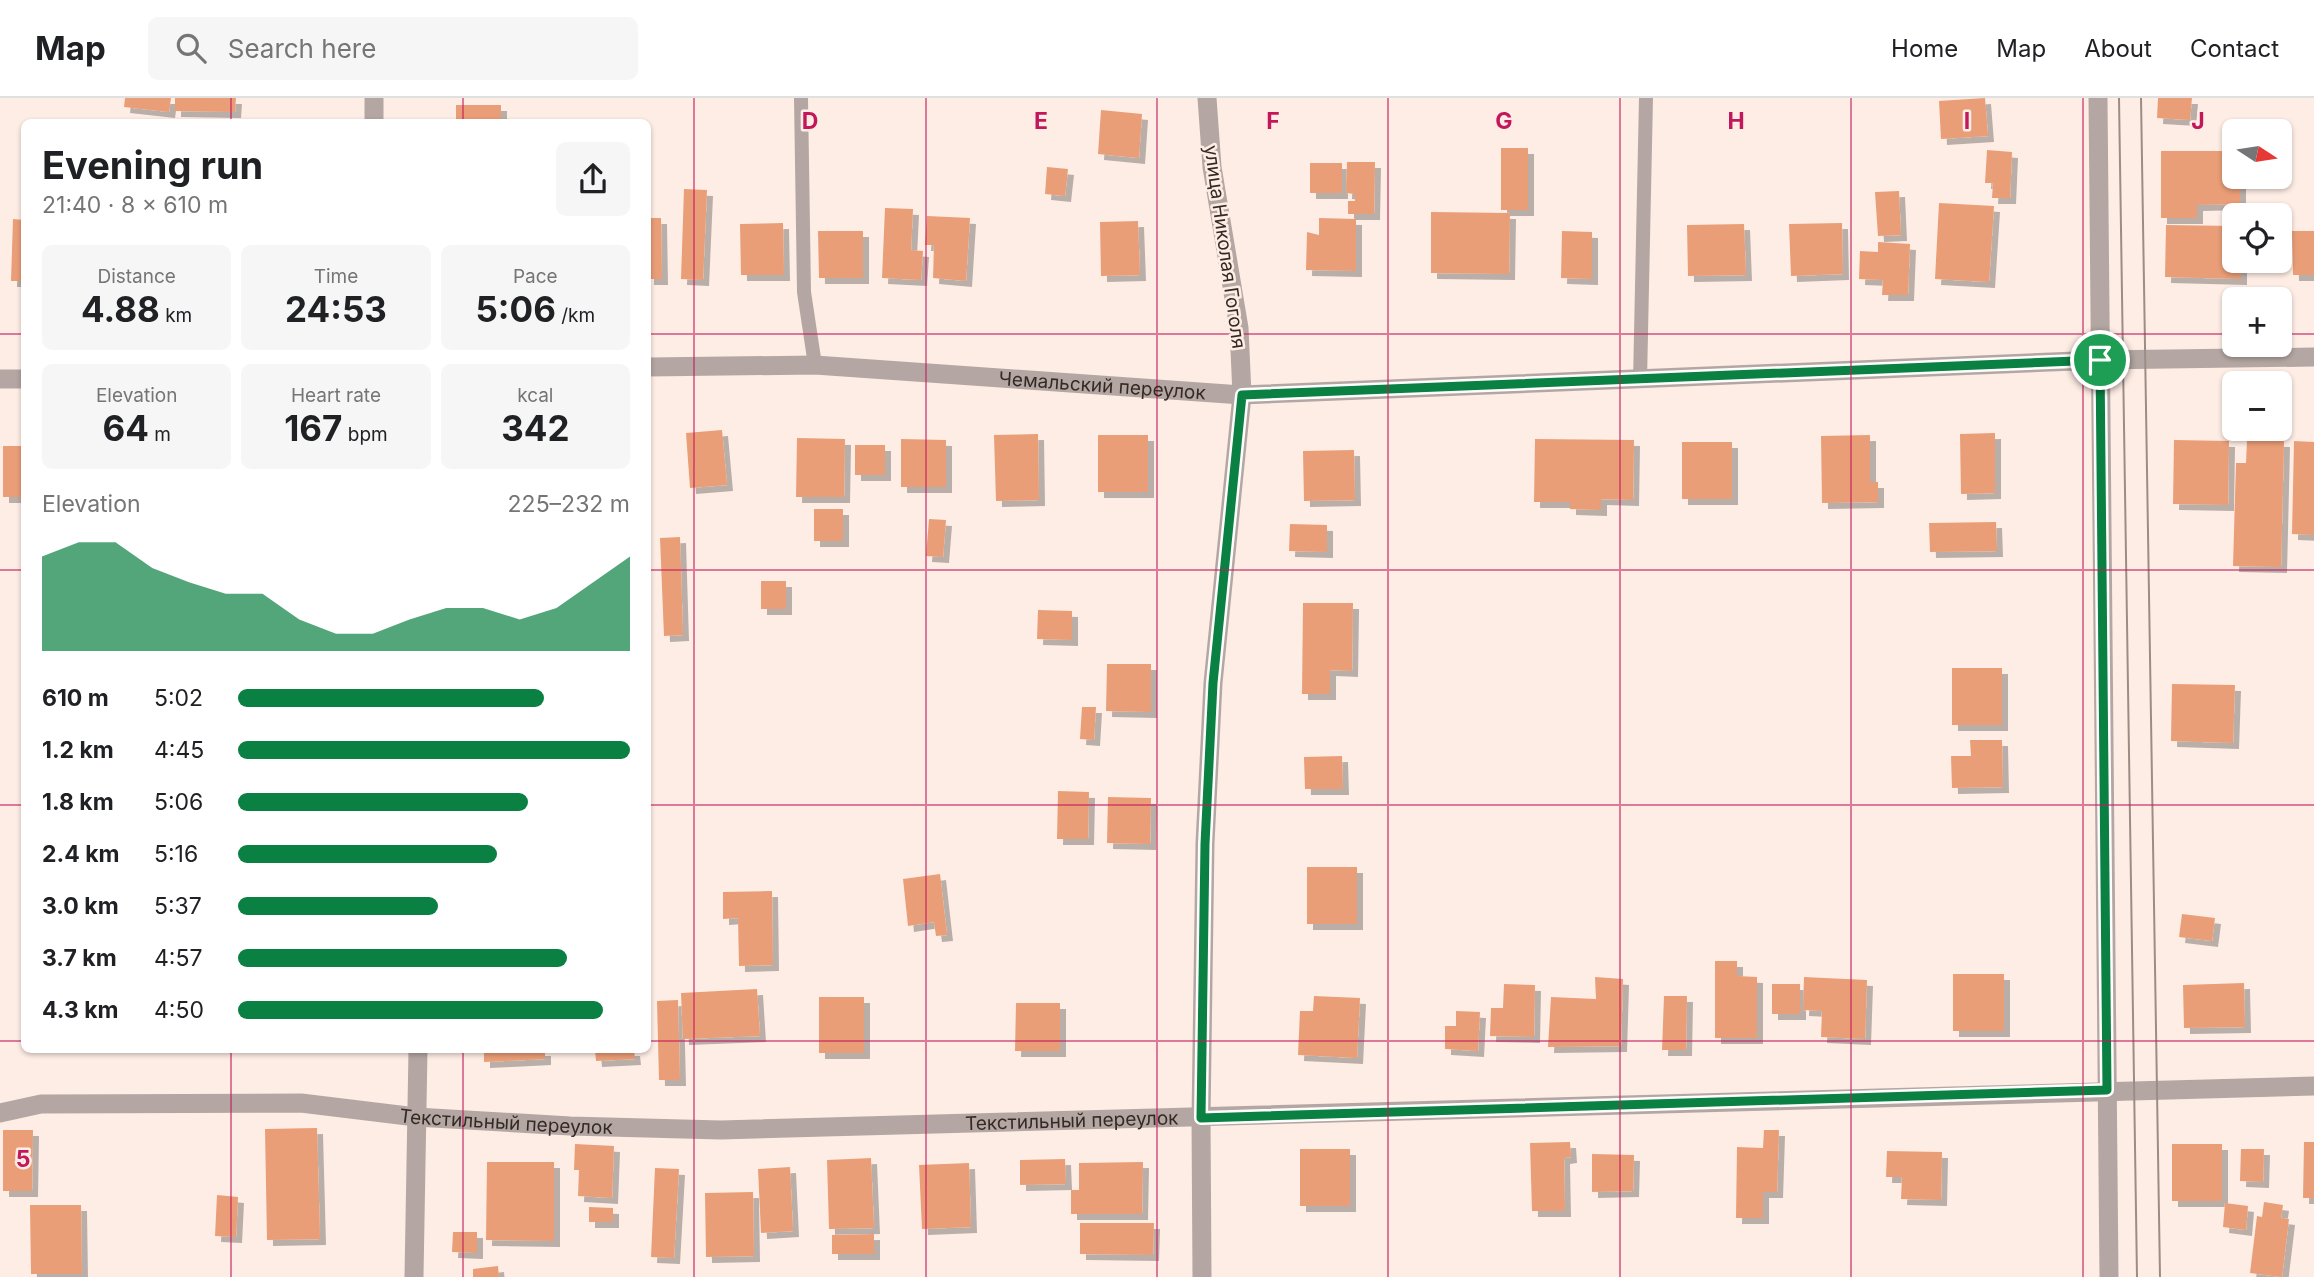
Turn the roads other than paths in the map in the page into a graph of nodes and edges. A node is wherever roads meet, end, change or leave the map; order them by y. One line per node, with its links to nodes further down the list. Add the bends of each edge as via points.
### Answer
1 (374, 98): 6 (street)
2 (800, 98): 9 (lane, via 804,292)
3 (1207, 98): 14 (street, улица Николая Гоголя, via 1212,167 1239,328)
4 (1646, 98): 13 (lane)
5 (2098, 98): 8 (street)
6 (374, 119)
7 (2314, 357): 8 (street, Чемальский переулок)
8 (2100, 360): 13 (street, Чемальский переулок); 17 (street)
9 (815, 365): 10 (street, Чемальский переулок); 14 (street, Чемальский переулок)
10 (651, 367)
11 (0, 379): 12 (street)
12 (21, 379)
13 (1640, 381): 14 (street, Чемальский переулок)
14 (1242, 395): 20 (street, улица Николая Гоголя, via 1213,683 1205,844)
15 (418, 1053): 19 (street)
16 (2314, 1086): 17 (street, Текстильный переулок)
17 (2107, 1090): 20 (street, Текстильный переулок); 23 (street)
18 (3, 1110): 19 (street, Текстильный переулок, via 41,1104 301,1103)
19 (416, 1117): 20 (street, Текстильный переулок, via 722,1130); 21 (street)
20 (1201, 1118): 22 (street, улица Николая Гоголя)
21 (414, 1277)
22 (1202, 1277)
23 (2109, 1277)

